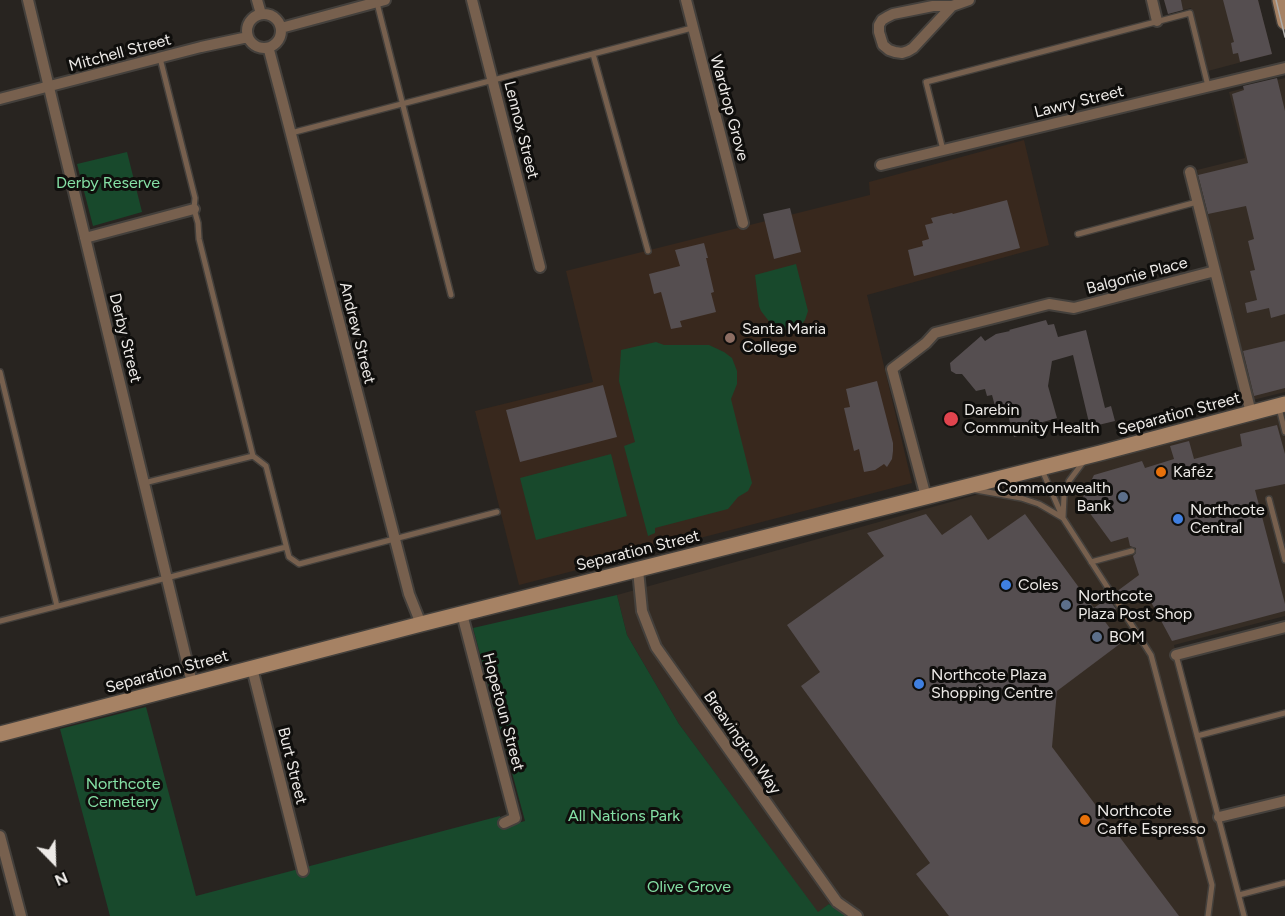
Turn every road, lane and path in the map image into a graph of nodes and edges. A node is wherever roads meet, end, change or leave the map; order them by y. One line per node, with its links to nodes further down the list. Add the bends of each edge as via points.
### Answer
1 (28, 0): 21 (street, Derby Street)
2 (257, 0): 10 (street)
3 (472, 0): 20 (street, Lennox Street)
4 (686, 0): 14 (street, Wardrop Grove)
5 (969, 0): 9 (street)
6 (1152, 0): 11 (street)
7 (1280, 0): 12 (street)
8 (381, 1): 13 (street); 24 (lane)
9 (952, 6): 9 (street, via 908,51 895,52 883,45 879,25 887,17 933,6)
10 (261, 14): 13 (street, via 273,16); 15 (street, via 248,25)
11 (1157, 21): 22 (lane, via 1190,13); 26 (lane, via 926,82)
12 (1285, 22)
13 (281, 28): 16 (street, via 279,40)
14 (693, 28): 17 (lane); 31 (street, Wardrop Grove)
15 (248, 37): 16 (street, via 255,46); 18 (street, Mitchell Street)
16 (267, 48): 25 (street, Andrew Street)
17 (594, 54): 20 (lane); 34 (lane)
18 (160, 58): 21 (street, Mitchell Street); 30 (lane, via 195,198)
19 (1285, 68): 22 (street, Lawry Street)
20 (492, 80): 24 (lane); 35 (street, Lennox Street)
21 (49, 86): 23 (street, Mitchell Street); 33 (street, Derby Street)
22 (1208, 86): 26 (street, Lawry Street)
23 (0, 99)
24 (402, 103): 25 (lane); 37 (lane)
25 (291, 133): 51 (street, Andrew Street)
26 (943, 150): 27 (street, Lawry Street)
27 (881, 165)
28 (1190, 172): 29 (street)
29 (1197, 202): 32 (lane); 36 (street)
30 (194, 209): 33 (street); 42 (lane)
31 (744, 223)
32 (1078, 234)
33 (85, 238): 45 (street, Derby Street)
34 (648, 251)
35 (540, 267)
36 (1215, 271): 40 (street); 47 (street, Balgonie Place, via 1074,308 1049,304 935,333 892,369)
37 (451, 295)
38 (0, 372): 58 (lane)
39 (1282, 405): 40 (street, Separation Street); 41 (lane)
40 (1251, 413): 43 (street, Separation Street)
41 (1285, 432)
42 (253, 456): 45 (lane); 52 (lane, via 266,466)
43 (1088, 457): 44 (street, Separation Street); 50 (lane, via 1069,482)
44 (1041, 468): 46 (street, Separation Street); 50 (lane)
45 (144, 483): 57 (street, Derby Street)
46 (966, 488): 47 (street, Separation Street); 50 (lane, via 1021,498)
47 (926, 497): 56 (street, Separation Street)
48 (1269, 499): 54 (lane)
49 (497, 512): 51 (lane)
50 (1063, 518): 55 (lane)
51 (395, 539): 52 (lane, via 298,564 289,557); 61 (street, Andrew Street)
52 (286, 547): 57 (lane)
53 (1132, 551): 55 (lane)
54 (1285, 560)
55 (1091, 562): 78 (lane, via 1151,655 1212,885)
56 (638, 570): 59 (street, Separation Street); 77 (street, Breavington Way, via 642,611 656,647 837,902)
57 (167, 578): 58 (lane); 65 (street, Derby Street)
58 (57, 606): 60 (lane)
59 (462, 614): 61 (street, Separation Street); 71 (street, Hopetoun Street)
60 (0, 621)
61 (421, 624): 64 (street, Separation Street)
62 (1285, 627): 63 (street)
63 (1176, 655): 68 (lane)
64 (252, 668): 65 (street, Separation Street); 73 (street, Burt Street)
65 (192, 683): 67 (street, Separation Street)
66 (1285, 712): 68 (lane)
67 (0, 734)
68 (1197, 736): 70 (lane)
69 (1285, 801): 70 (street)
70 (1219, 818): 75 (lane)
71 (514, 820)
72 (0, 836): 76 (street)
73 (303, 871)
74 (1285, 883): 75 (lane)
75 (1239, 896): 79 (lane)
76 (21, 916)
77 (856, 916)
78 (1208, 916)
79 (1244, 916)

